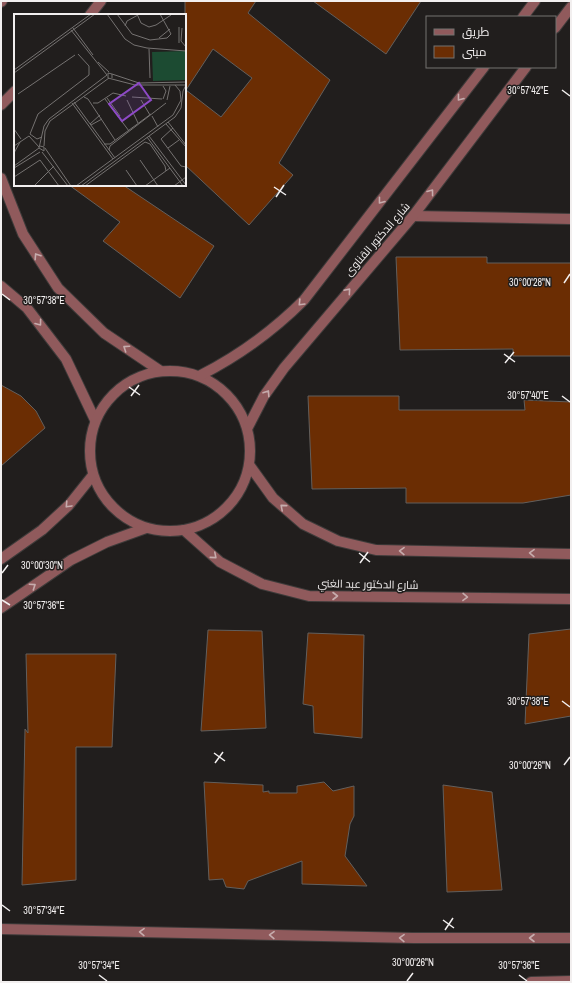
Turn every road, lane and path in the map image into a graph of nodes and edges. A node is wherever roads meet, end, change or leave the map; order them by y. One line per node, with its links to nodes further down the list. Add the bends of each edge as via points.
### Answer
1 (101, 1): 4 (street)
2 (535, 1): 5 (street)
3 (571, 7): 6 (street)
4 (91, 14)
5 (523, 16)
6 (556, 27)
7 (483, 68): 16 (street, شارع الدكتور القناوى, one-way to 16, via 304,300 252,346)
8 (525, 68): 12 (street, شارع الدكتور القناوى, one-way to 8)
9 (14, 92): 10 (street)
10 (1, 105)
11 (1, 178): 15 (street, one-way to 11, via 104,333 58,288 23,234)
12 (414, 216): 13 (street); 18 (street, شارع الدكتور القناوى, one-way to 12, via 264,396 284,368)
13 (571, 220)
14 (1, 286): 17 (street, one-way to 17, via 27,308 66,359)
15 (159, 370): 16 (street); 17 (street, via 132,379 110,396)
16 (201, 375): 18 (street, via 223,389 240,409)
17 (95, 420): 20 (street, via 89,447)
18 (248, 427): 19 (street, via 251,446)
19 (250, 466): 22 (street, via 241,489 227,508 208,523); 23 (street, one-way to 19, via 376,550 338,541 303,524 273,498)
20 (92, 475): 21 (street, via 104,498 122,517); 24 (street, one-way to 24, via 69,505 42,530)
21 (146, 528): 22 (street); 26 (street, one-way to 21, via 71,560 107,542)
22 (184, 530): 25 (street, شارع الدكتور عبد الغني, one-way to 25, via 220,562 262,584 309,596)
23 (571, 554)
24 (1, 559)
25 (571, 598)
26 (1, 608)
27 (1, 929): 28 (street, one-way to 27, via 405,938)
28 (571, 938)
29 (571, 981): 30 (street)
30 (531, 982)

